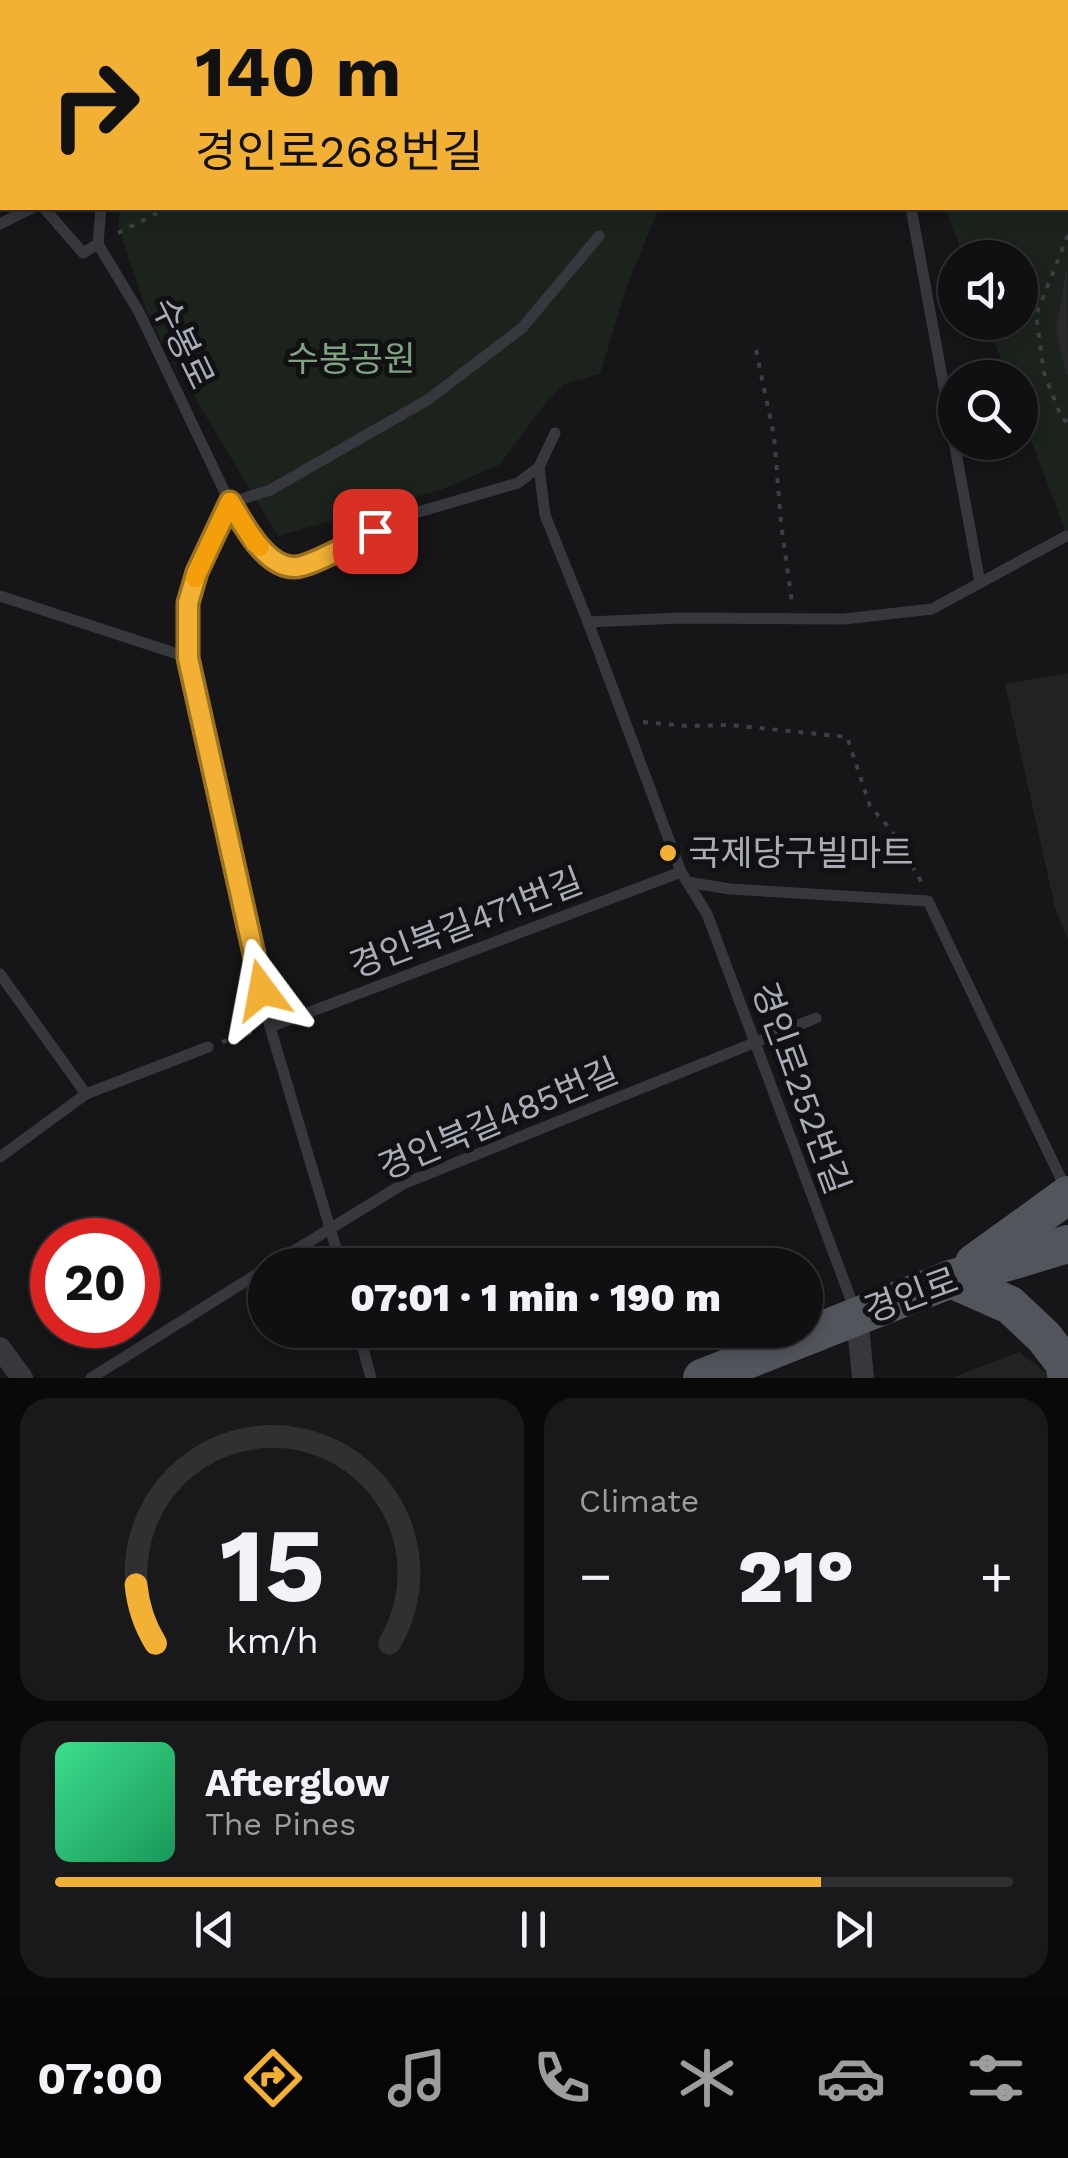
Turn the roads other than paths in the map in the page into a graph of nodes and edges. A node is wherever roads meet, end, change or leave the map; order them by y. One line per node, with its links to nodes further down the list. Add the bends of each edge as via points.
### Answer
1 (28, 210): 5 (lane)
2 (46, 210): 7 (lane, via 83,253)
3 (101, 210): 7 (lane)
4 (911, 210): 12 (lane)
5 (0, 224)
6 (598, 236): 10 (lane, via 522,328 429,398 270,490)
7 (98, 244): 10 (lane, 수봉로, via 139,312)
8 (555, 432): 9 (lane)
9 (539, 467): 10 (lane, 수봉로, via 518,483 405,516 296,568 255,543); 14 (lane, 경인로252번길, via 545,515)
10 (230, 502): 15 (lane, via 188,603)
11 (1066, 536): 12 (lane)
12 (980, 582): 14 (lane, via 932,608 844,618)
13 (0, 596): 15 (lane)
14 (588, 622): 16 (lane, 경인로252번길)
15 (188, 658): 19 (lane)
16 (684, 877): 19 (lane, 경인북길471번길); 20 (lane, 경인로252번길, via 707,914); 24 (lane, via 730,890 928,901)
17 (0, 974): 22 (lane)
18 (816, 1018): 20 (lane, 경인북길485번길)
19 (270, 1027): 25 (lane)
20 (756, 1042): 25 (lane, 경인북길485번길, via 403,1184); 31 (lane, 경인로252번길)
21 (208, 1047): 22 (lane)
22 (86, 1094): 23 (lane)
23 (0, 1158)
24 (1068, 1194): 29 (main road)
25 (331, 1228): 27 (lane, 경인북길485번길); 28 (lane)
26 (1068, 1244): 29 (main road, 경인로)
27 (299, 1248)
28 (336, 1248)
29 (951, 1278): 31 (main road, 경인로); 39 (main road, via 1010,1305 1044,1337)
30 (248, 1280): 35 (lane, 경인북길485번길)
31 (857, 1315): 37 (main road, 경인로); 38 (street)
32 (0, 1348): 34 (street)
33 (363, 1348): 36 (lane)
34 (22, 1378)
35 (91, 1378)
36 (371, 1378)
37 (702, 1378)
38 (863, 1378)
39 (1067, 1378)

